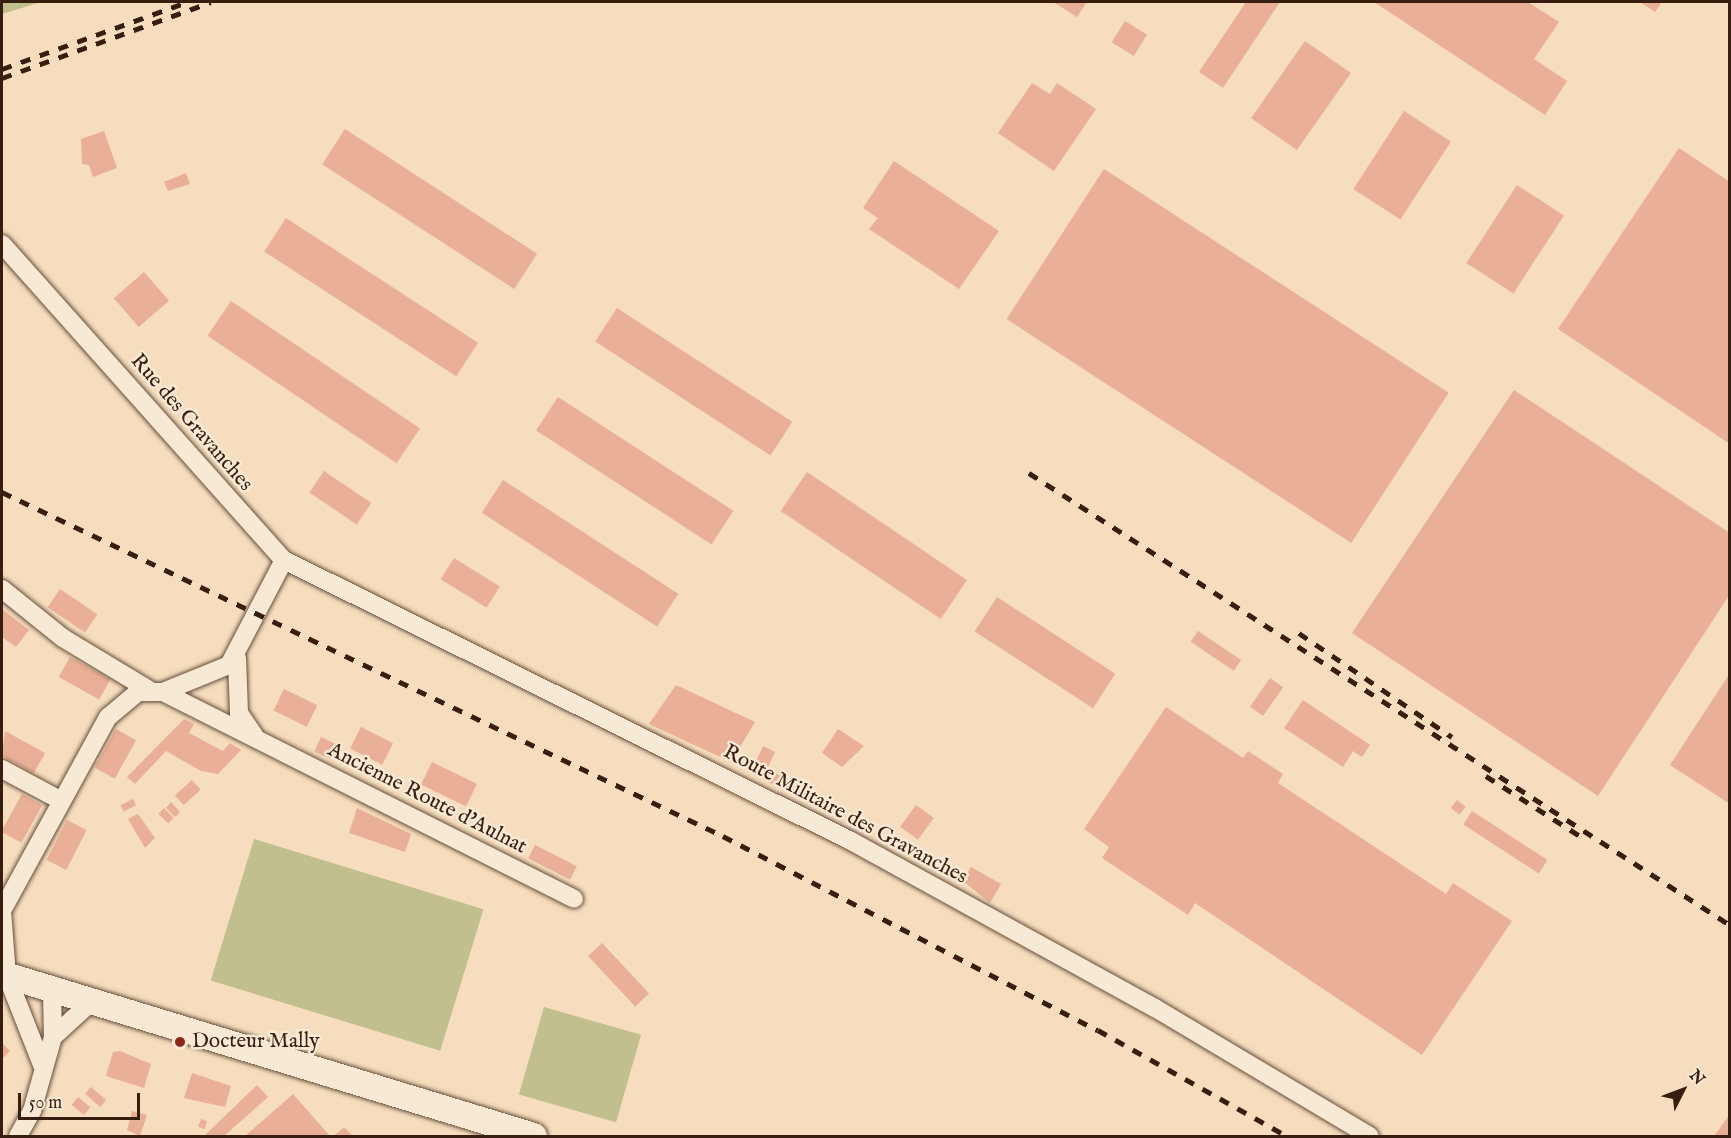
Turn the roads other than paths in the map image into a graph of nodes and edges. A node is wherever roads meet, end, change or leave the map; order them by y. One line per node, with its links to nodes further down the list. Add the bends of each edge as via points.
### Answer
1 (2, 244): 2 (street, Rue des Gravanches)
2 (284, 560): 4 (street); 18 (street, Route Militaire des Gravanches, via 851,841 1155,1008)
3 (2, 589): 5 (street, Ancienne Route d'Aulnat, via 63,638)
4 (240, 652): 5 (street, via 220,671); 6 (street, Ancienne Route d'Aulnat, via 239,713)
5 (157, 692): 6 (street, Ancienne Route d'Aulnat); 8 (street, via 138,692 108,717)
6 (260, 740): 9 (street, Ancienne Route d'Aulnat)
7 (2, 769): 8 (street)
8 (60, 800): 10 (street)
9 (574, 899)
10 (2, 911): 11 (street)
11 (4, 975): 12 (main road); 15 (street)
12 (52, 993): 13 (main road); 14 (street)
13 (91, 1002): 14 (street); 17 (main road)
14 (53, 1037): 15 (street)
15 (42, 1065): 16 (street, via 32,1111)
16 (18, 1137)
17 (534, 1137)
18 (1370, 1137)

